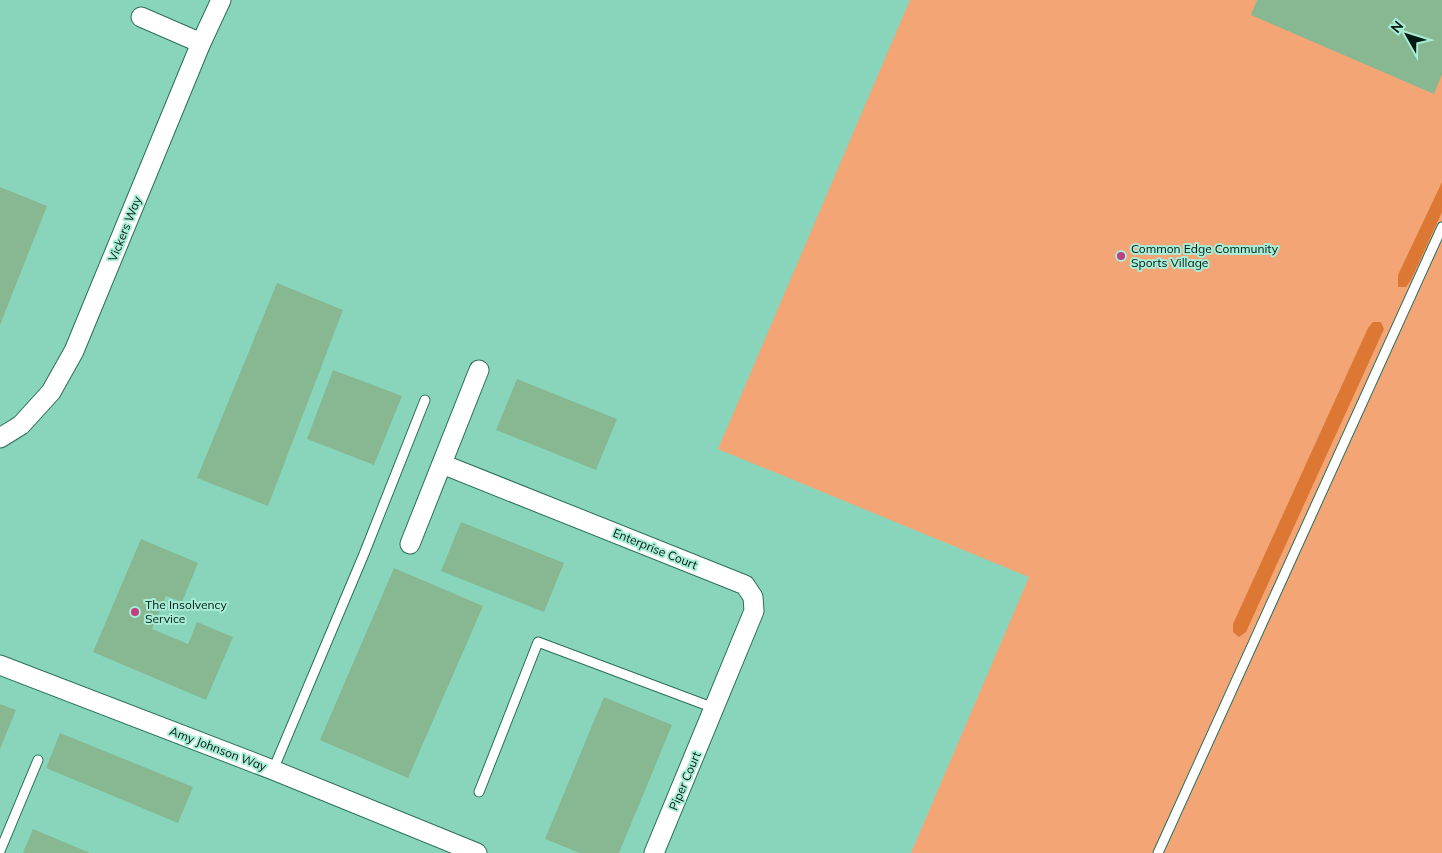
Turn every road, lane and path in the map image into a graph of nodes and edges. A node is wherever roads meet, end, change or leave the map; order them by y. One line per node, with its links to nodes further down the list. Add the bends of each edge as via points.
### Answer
1 (221, 0): 3 (street, Vickers Way)
2 (141, 17): 3 (street)
3 (201, 43): 7 (street, Vickers Way, via 74,351 51,392 20,425)
4 (1442, 227): 19 (lane)
5 (480, 370): 8 (street)
6 (425, 400): 13 (lane)
7 (0, 438)
8 (442, 464): 9 (street); 11 (street, Enterprise Court, via 745,585 753,597 754,611)
9 (410, 544)
10 (0, 665): 13 (street, Amy Johnson Way)
11 (715, 708): 14 (lane, via 538,642); 18 (street, Piper Court)
12 (38, 760): 16 (lane)
13 (273, 770): 15 (street, Amy Johnson Way)
14 (479, 792)
15 (433, 845): 17 (street, Amy Johnson Way)
16 (0, 851)
17 (477, 853)
18 (654, 853)
19 (1158, 853)

